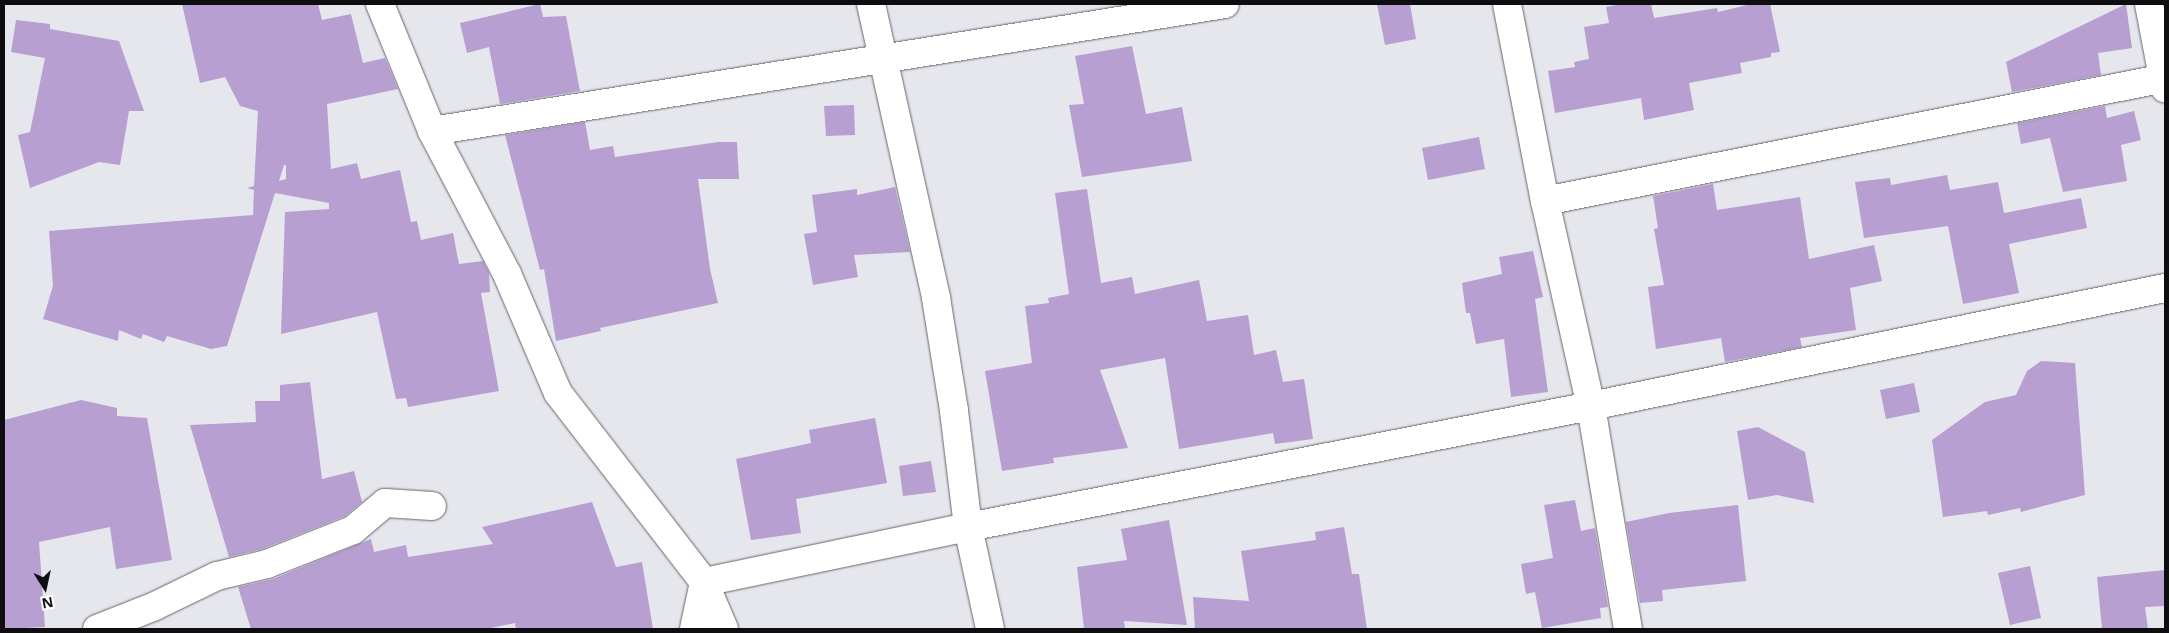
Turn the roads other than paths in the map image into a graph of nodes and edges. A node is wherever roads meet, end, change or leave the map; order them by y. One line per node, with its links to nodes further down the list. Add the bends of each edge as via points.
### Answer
1 (380, 4): 8 (street)
2 (870, 4): 6 (street)
3 (1225, 4): 6 (street)
4 (1507, 4): 9 (street)
5 (2149, 4): 7 (street)
6 (882, 60): 8 (street); 13 (street, via 936,298)
7 (2165, 81): 9 (street)
8 (432, 131): 14 (street, via 507,274 558,393)
9 (1545, 200): 11 (street)
10 (2165, 288): 11 (street)
11 (1591, 406): 13 (street); 19 (street)
12 (432, 506): 15 (street, via 385,503 353,530 267,564 217,576)
13 (968, 527): 14 (street); 18 (street)
14 (704, 582): 16 (street); 17 (street)
15 (97, 629)
16 (694, 629)
17 (724, 629)
18 (990, 629)
19 (1628, 629)

